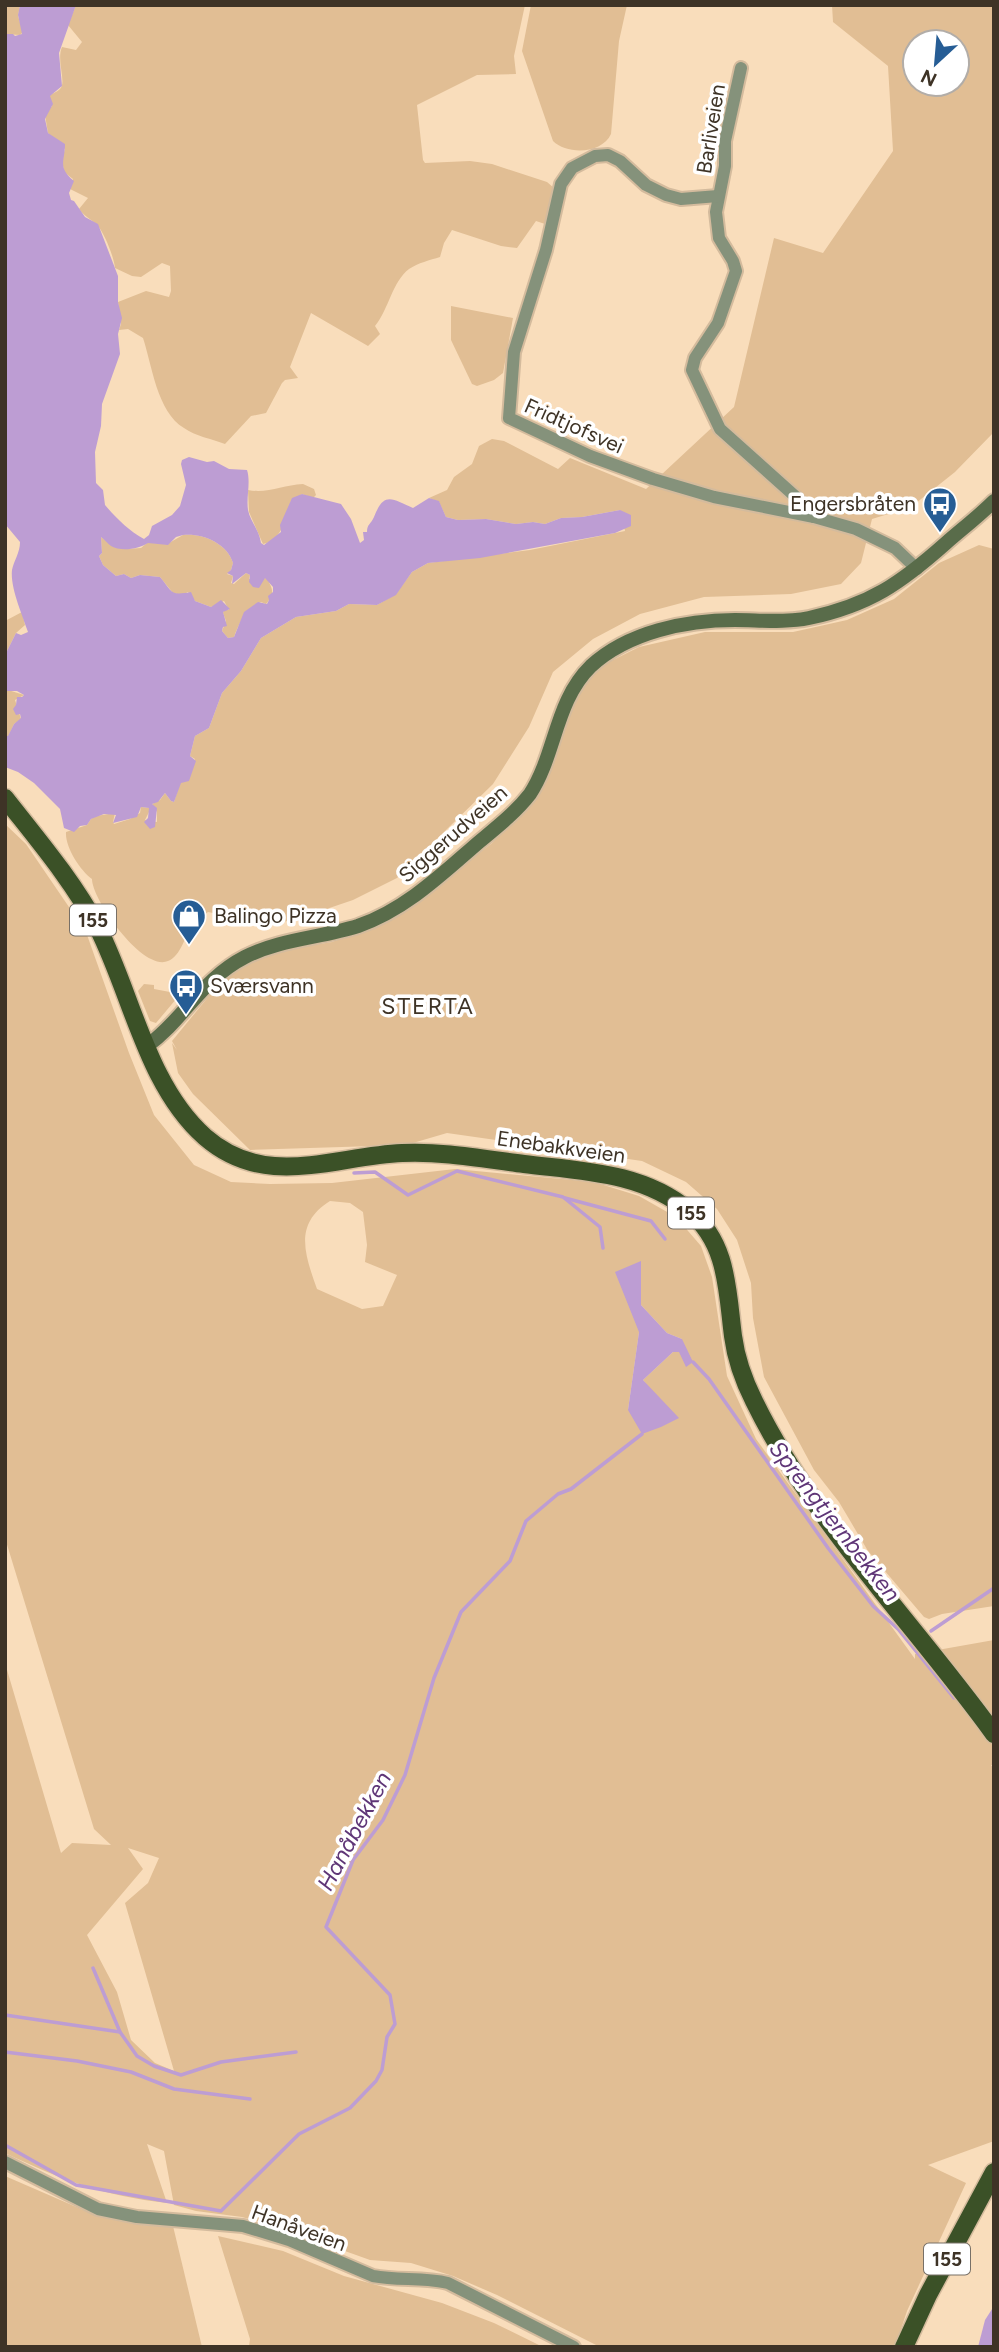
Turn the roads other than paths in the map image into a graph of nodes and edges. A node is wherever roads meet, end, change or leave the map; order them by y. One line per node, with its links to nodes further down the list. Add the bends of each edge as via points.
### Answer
1 (741, 68): 3 (street, Barliveien)
2 (608, 156): 3 (street, Barliveien, via 666,195 681,199); 5 (street, Fridtjofsvei, via 595,156 572,168 561,184 514,352 509,418 653,479)
3 (718, 196): 5 (street, Barliveien, via 717,231 736,271 718,323 692,370 720,429)
4 (994, 501): 6 (main road, Siggerudveien)
5 (814, 517): 6 (street, Fridtjofsvei, via 873,536 895,548)
6 (917, 569): 8 (main road, Siggerudveien, via 883,592 833,612 796,620 695,624 645,636 609,652 590,667 570,694 530,794 439,877 406,902 366,923 265,948 234,963 207,983)
7 (5, 798): 8 (main road, Enebakkveien / 155, via 89,913)
8 (147, 1046): 9 (main road, Enebakkveien / 155, via 175,1100 197,1129 222,1149 256,1163 299,1167 399,1153 458,1156 631,1180 662,1192 689,1210 719,1248 742,1373 775,1441 847,1545)
9 (994, 1734)
10 (5, 2162): 12 (street, Hanåveien, via 98,2209 136,2217 243,2226 373,2276 448,2283)
11 (994, 2172): 13 (main road, 155)
12 (573, 2347)
13 (904, 2347)

